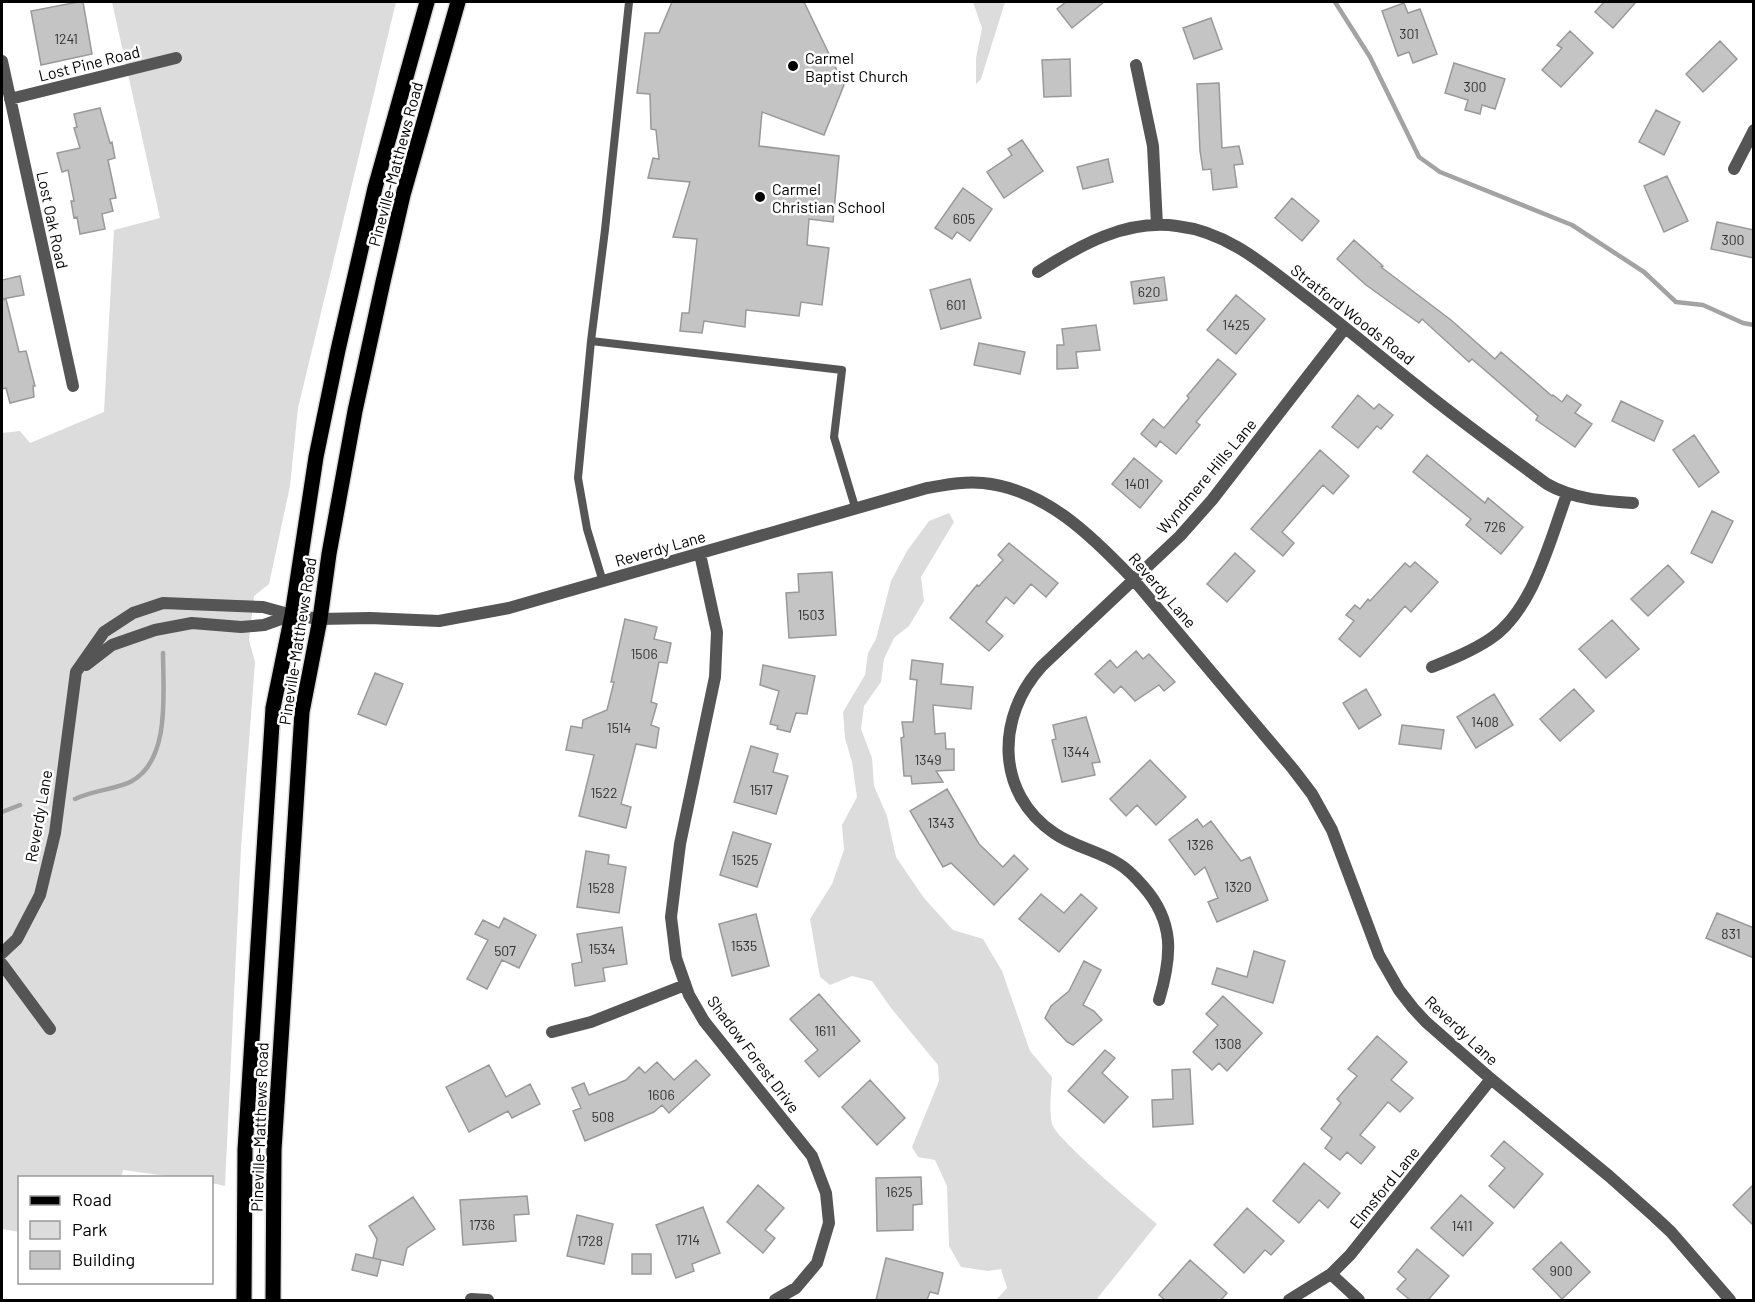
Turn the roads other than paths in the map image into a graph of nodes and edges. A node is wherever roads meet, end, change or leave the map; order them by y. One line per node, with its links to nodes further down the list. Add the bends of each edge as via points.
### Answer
1 (427, 2): 21 (main road, Pineville-Matthews Road, via 375,188 340,338)
2 (458, 2): 22 (main road, Pineville-Matthews Road, via 403,195 355,411)
3 (628, 2): 13 (lane)
4 (176, 58): 7 (street, Lost Pine Road)
5 (2, 61): 7 (street, Lost Oak Road)
6 (1136, 65): 10 (street, via 1153,146)
7 (10, 99): 14 (street, Lost Oak Road)
8 (1754, 130): 9 (street)
9 (1734, 169)
10 (1157, 225): 11 (street, Stratford Woods Road, via 1100,237); 12 (street, Stratford Woods Road, via 1193,228 1239,248)
11 (1038, 272)
12 (1345, 328): 15 (street, Stratford Woods Road, via 1546,484); 19 (street, Wyndmere Hills Lane, via 1212,500)
13 (591, 341): 17 (lane, via 842,370 834,437); 20 (lane, via 578,478 587,529)
14 (73, 386)
15 (1567, 494): 16 (street, Stratford Woods Road); 23 (street, via 1520,610 1492,638)
16 (1633, 502)
17 (855, 507): 18 (street, Reverdy Lane); 19 (street, Reverdy Lane, via 958,483 1012,488 1040,500 1072,522)
18 (700, 554): 20 (street, Reverdy Lane); 27 (street, Shadow Forest Drive, via 717,632 715,677 680,844 671,917 676,958)
19 (1133, 579): 28 (street, Wyndmere Hills Lane, via 1031,677 1015,706 1008,747 1015,783 1026,805 1042,823 1070,842 1119,864 1145,889 1163,914 1168,960); 31 (street, Reverdy Lane, via 1312,794 1346,862 1379,955 1400,990 1426,1022)
20 (603, 582): 22 (street, Reverdy Lane, via 509,608 439,621)
21 (291, 615): 22 (street, Reverdy Lane); 24 (street, Reverdy Lane, via 264,625 192,623 155,630 112,645); 24 (street, Reverdy Lane, via 263,608 163,603 133,613 104,632); 34 (main road, Pineville-Matthews Road, via 273,708 245,1150)
22 (320, 619): 35 (main road, Pineville-Matthews Road, via 302,712 274,1150)
23 (1432, 667)
24 (76, 672): 25 (street, Reverdy Lane, via 55,832 40,895 17,939)
25 (2, 954)
26 (2, 964): 29 (street)
27 (686, 985): 30 (street, via 591,1023); 37 (street, Shadow Forest Drive, via 704,1021 812,1156 826,1193 829,1223 817,1263 796,1288)
28 (1159, 1000)
29 (50, 1029)
30 (552, 1032)
31 (1491, 1079): 32 (street, Elmsford Lane); 40 (street, Reverdy Lane, via 1655,1217)
32 (1331, 1274): 38 (street, Elmsford Lane); 39 (street)
33 (471, 1299): 36 (street)
34 (244, 1300)
35 (273, 1300)
36 (488, 1300)
37 (775, 1300)
38 (1289, 1300)
39 (1359, 1300)
40 (1730, 1300)

